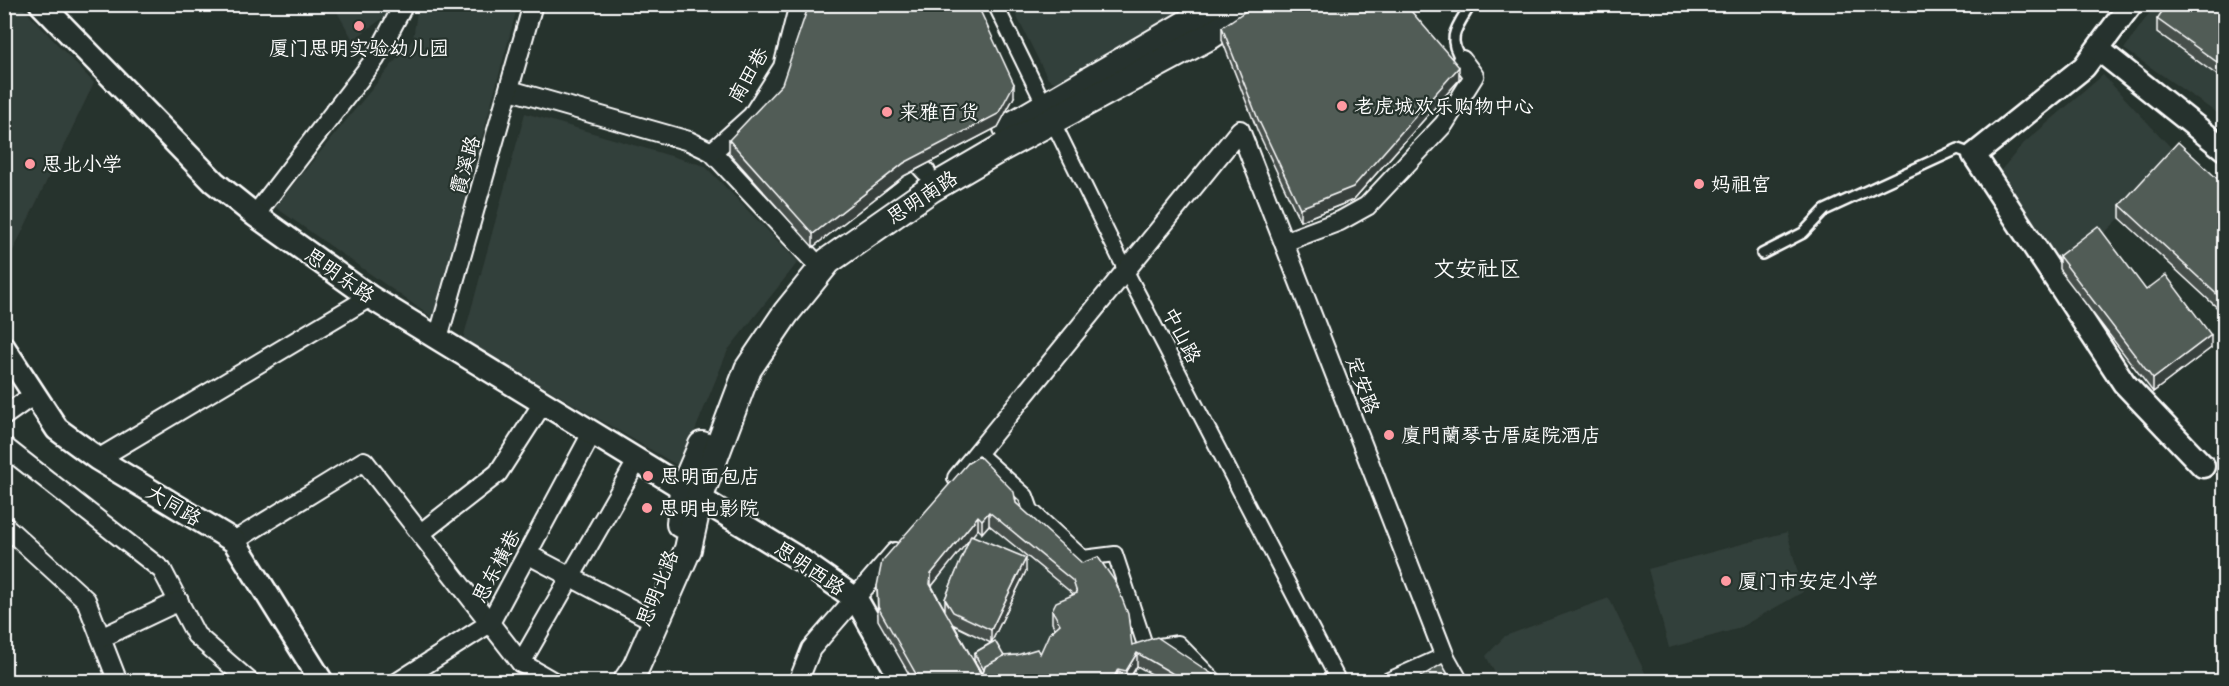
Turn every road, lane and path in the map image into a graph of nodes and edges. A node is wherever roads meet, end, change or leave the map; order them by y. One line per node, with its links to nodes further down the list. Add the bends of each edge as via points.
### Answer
1 (41, 4): 21 (street, 思明东路, via 214,182)
2 (404, 4): 21 (street, via 375,59)
3 (533, 4): 14 (street, 霞溪路)
4 (799, 4): 10 (street, 南田巷)
5 (995, 4): 15 (street, 中山路)
6 (1220, 4): 15 (main road, 思明南路)
7 (1258, 4): 15 (main road, 思明南路, via 1209,36)
8 (1471, 4): 12 (lane, via 1453,39 1454,49)
9 (2131, 4): 11 (street)
10 (793, 30): 13 (street); 18 (street, 南田巷, via 783,67 753,116)
11 (2098, 49): 17 (street); 19 (street, via 2084,67)
12 (1462, 60): 22 (street, via 1474,76 1444,124 1399,175 1367,206 1340,221)
13 (824, 64)
14 (510, 90): 18 (street, via 689,141); 27 (street, 霞溪路)
15 (1050, 113): 20 (main road, 思明南路); 25 (street, 中山路); 39 (main road, 思明南路, via 828,261 748,369)
16 (895, 139): 20 (street)
17 (2224, 150)
18 (711, 152): 24 (street)
19 (1974, 155): 23 (lane, via 1958,149 1826,210 1803,233); 37 (street, via 2124,383)
20 (926, 172): 24 (main road, 思明南路)
21 (255, 215): 26 (street, 思明东路)
22 (1284, 242): 25 (street, 定安路, via 1240,130); 51 (street, 定安路)
23 (1762, 254)
24 (812, 259): 39 (main road, 思明南路, via 737,360)
25 (1126, 271): 34 (street); 63 (street, 中山路)
26 (370, 297): 27 (street, 思明东路); 35 (street)
27 (438, 338): 30 (street, 思明东路)
28 (4, 348): 29 (street, 大同路)
29 (35, 394): 31 (street); 35 (street, 大同路, via 57,429)
30 (543, 403): 32 (street, 思明东路); 41 (street, via 498,473)
31 (4, 416)
32 (592, 433): 36 (street, 思明东路); 44 (street, 思东横巷)
33 (4, 446): 47 (street, via 162,570)
34 (978, 453): 38 (street); 62 (street, via 1026,496 1031,510 1083,558 1115,554 1146,648 1178,643)
35 (98, 459): 43 (street, 大同路)
36 (637, 461): 39 (street, 思明东路); 45 (street)
37 (2203, 466)
38 (947, 490)
39 (691, 494): 46 (street, 思明西路, via 799,559); 48 (main road, 思明北路); 59 (main road, 思明北路, via 688,549 636,667)
40 (4, 525): 50 (street, via 86,600)
41 (421, 533): 43 (street, via 364,460); 49 (street)
42 (909, 535): 46 (street)
43 (234, 541): 55 (street, 大同路)
44 (527, 554): 45 (street); 49 (street, 思东横巷)
45 (571, 578): 48 (street); 52 (street)
46 (856, 599): 60 (street, via 811,649); 61 (street, 思明西路)
47 (178, 601): 50 (street); 54 (street, via 196,635)
48 (647, 617): 58 (main road, 思明北路)
49 (490, 623): 52 (street); 56 (street, 思东横巷)
50 (101, 638): 53 (street)
51 (1444, 657): 64 (street); 65 (street, 定安路)
52 (521, 663): 57 (street)
53 (118, 681)
54 (250, 681)
55 (322, 681)
56 (398, 681)
57 (554, 681)
58 (614, 681)
59 (626, 681)
60 (798, 681)
61 (903, 681)
62 (1216, 681)
63 (1339, 681)
64 (1389, 681)
65 (1459, 681)

